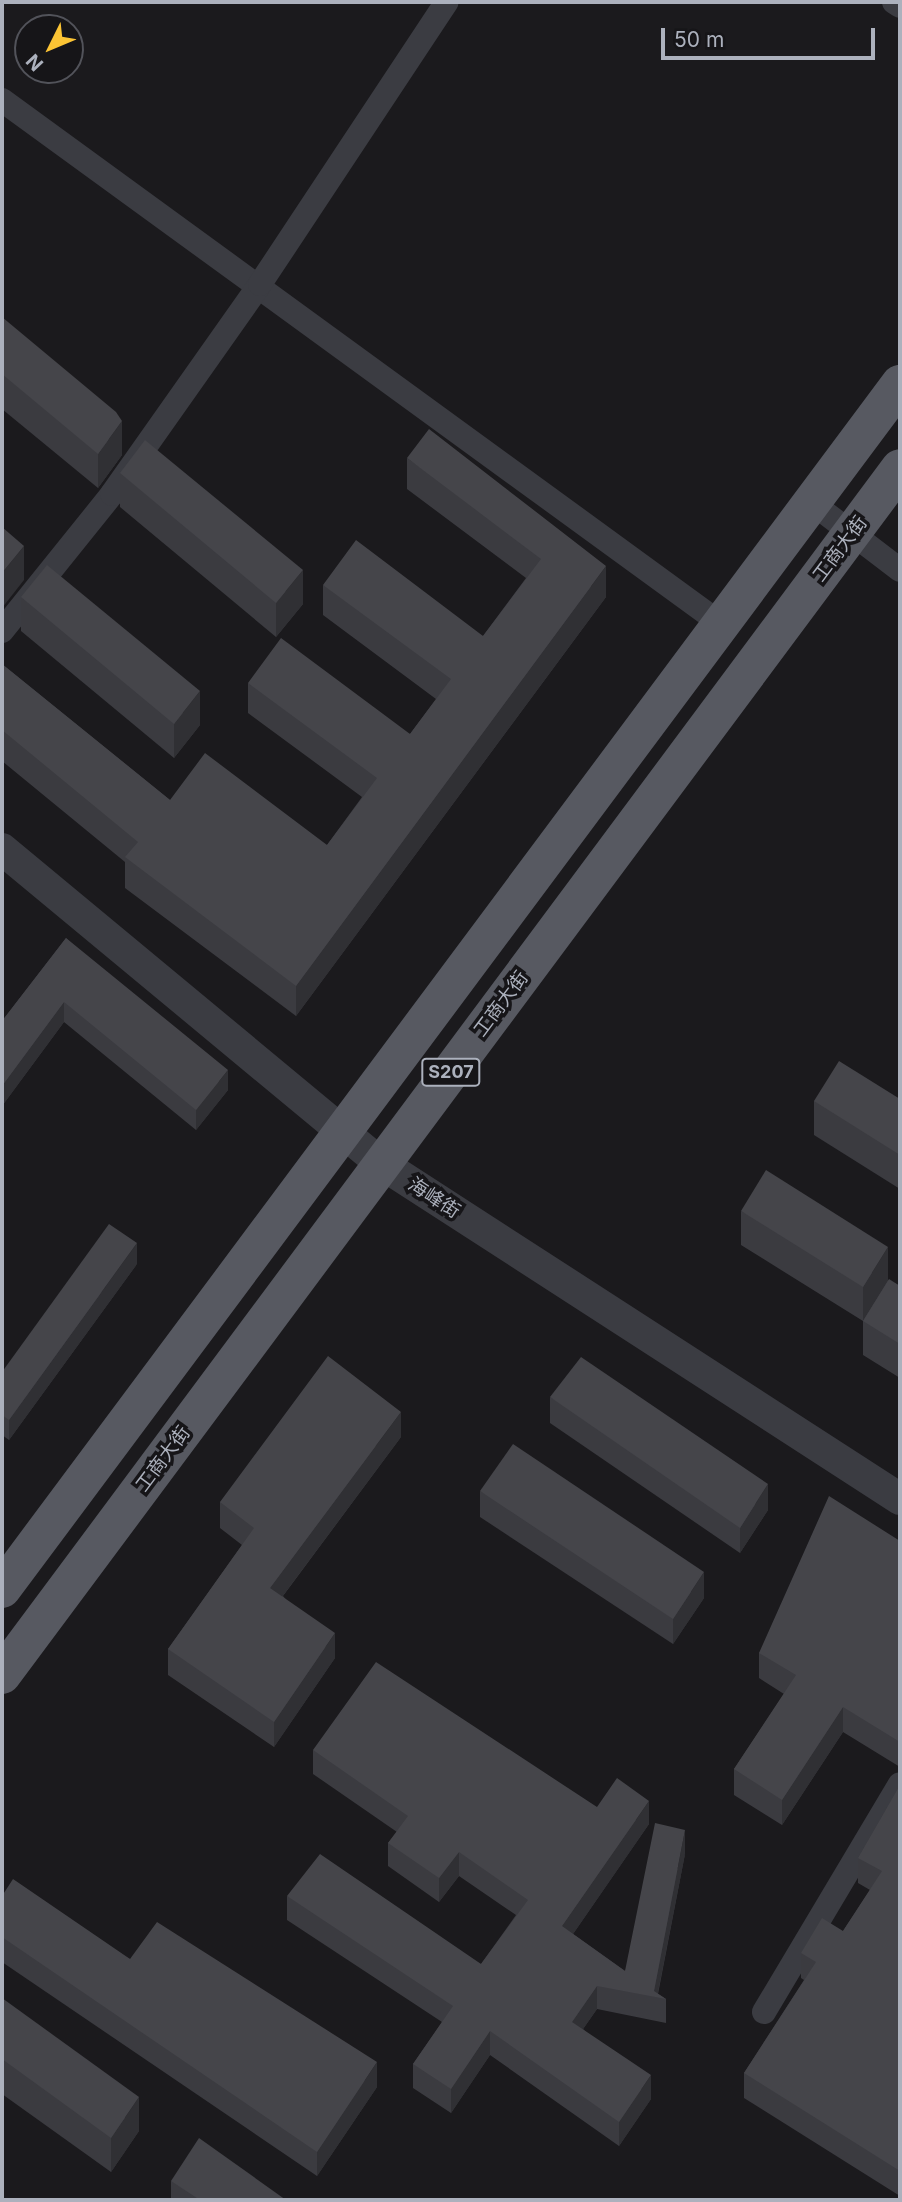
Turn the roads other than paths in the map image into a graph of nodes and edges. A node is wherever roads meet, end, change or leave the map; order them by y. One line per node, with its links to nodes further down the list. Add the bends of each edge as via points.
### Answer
1 (447, 2): 11 (street, via 260,284 112,494)
2 (894, 2): 3 (street)
3 (900, 6)
4 (2, 100): 10 (street)
5 (900, 384): 7 (main road, S207)
6 (900, 468): 8 (main road, 工商大街 / S207)
7 (811, 502): 8 (street); 10 (main road, S207)
8 (852, 533): 9 (street); 14 (main road, 工商大街 / S207)
9 (900, 570)
10 (720, 623): 13 (main road, S207)
11 (2, 631)
12 (2, 849): 13 (street, 海峰街)
13 (345, 1134): 14 (street, 海峰街); 16 (main road, S207)
14 (383, 1164): 15 (street, 海峰街); 17 (main road, 工商大街 / S207)
15 (900, 1499)
16 (2, 1589)
17 (2, 1675)
18 (900, 1784): 19 (street)
19 (764, 2012)

